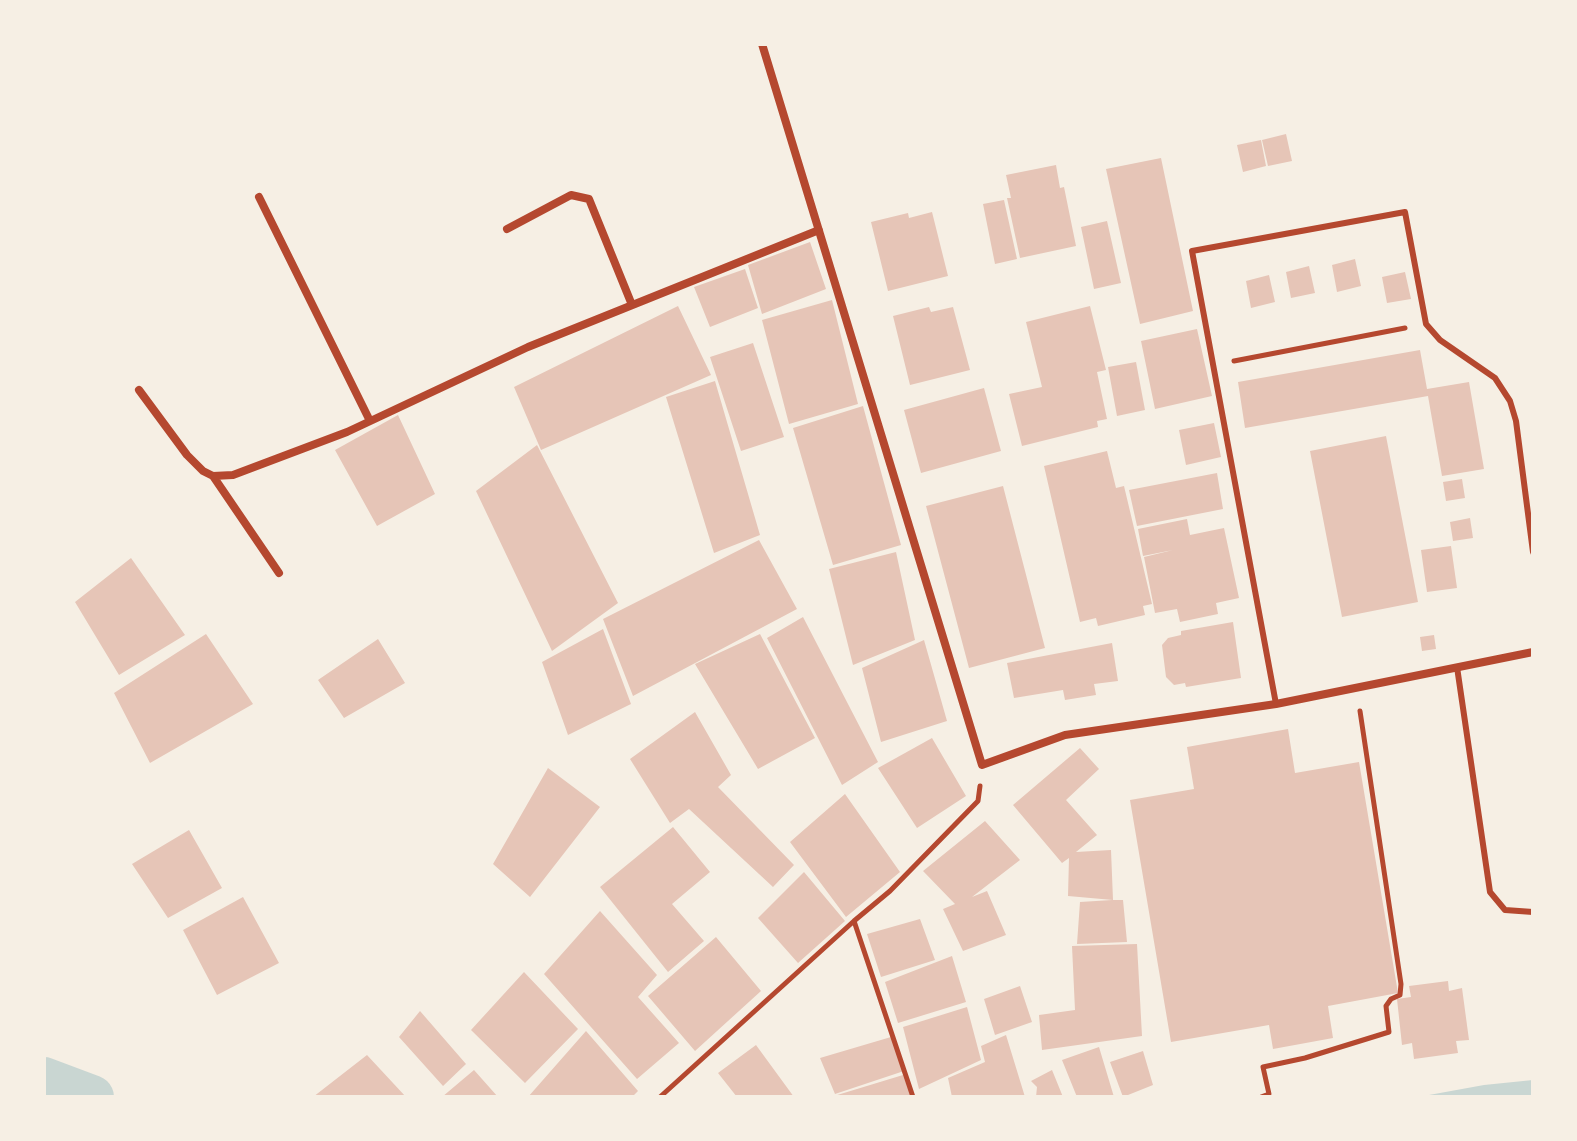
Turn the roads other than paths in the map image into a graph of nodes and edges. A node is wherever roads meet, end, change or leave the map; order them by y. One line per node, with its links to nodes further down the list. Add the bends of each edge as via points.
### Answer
1 (762, 44): 4 (street)
2 (259, 197): 7 (street)
3 (507, 229): 5 (street, via 571,195 589,199)
4 (819, 230): 5 (street); 13 (street, via 982,765 1065,735)
5 (632, 305): 7 (street)
6 (139, 390): 8 (street, via 187,455)
7 (370, 421): 8 (street, via 233,475)
8 (213, 476): 10 (street)
9 (1533, 552): 13 (lane, via 1510,401 1495,378 1426,324 1405,212 1192,251)
10 (279, 573)
11 (1533, 652): 12 (street)
12 (1457, 667): 13 (street); 14 (lane, via 1490,892 1505,910)
13 (1276, 704)
14 (1533, 912)

